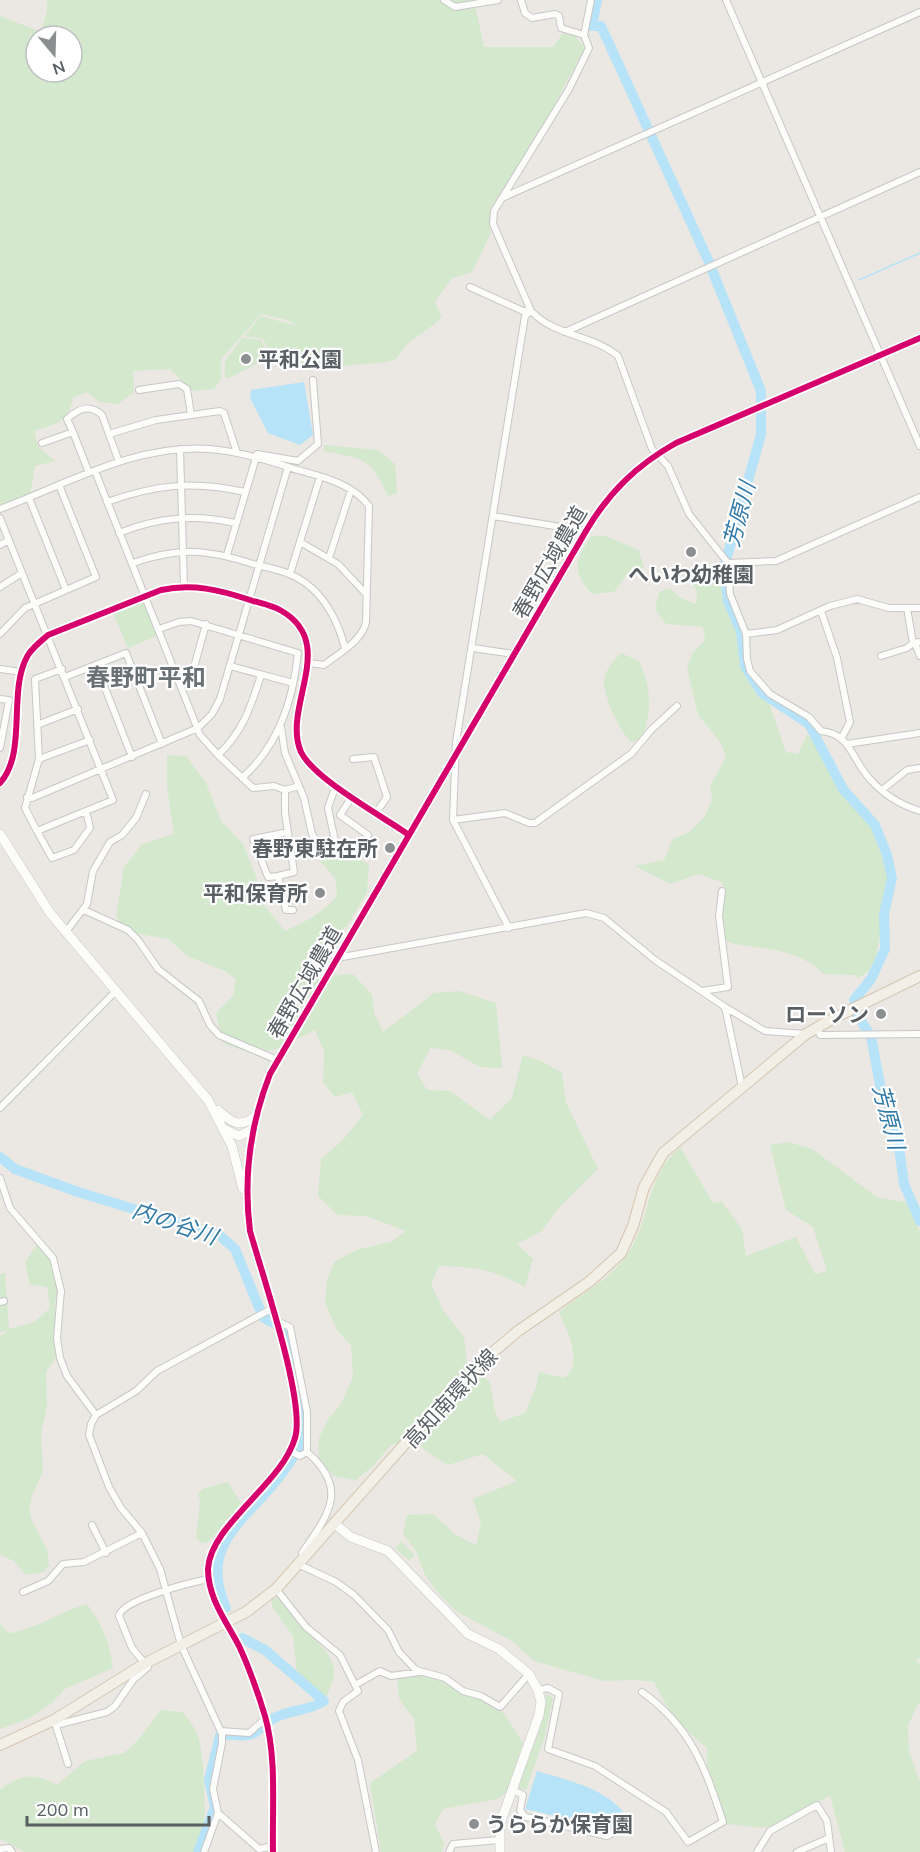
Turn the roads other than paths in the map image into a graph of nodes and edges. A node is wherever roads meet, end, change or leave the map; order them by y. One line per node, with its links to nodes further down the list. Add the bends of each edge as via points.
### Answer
1 (444, 0): 2 (street, via 455,7)
2 (498, 0)
3 (520, 0): 7 (street, via 525,13 532,18 555,14 561,28)
4 (591, 0): 7 (street)
5 (726, 0): 8 (street)
6 (920, 12): 8 (street)
7 (584, 35): 10 (street, via 588,54)
8 (761, 84): 10 (street); 11 (street)
9 (920, 172): 11 (street)
10 (501, 198): 13 (street, via 493,224)
11 (819, 217): 14 (street); 16 (street)
12 (470, 287): 13 (street, via 522,311)
13 (531, 311): 14 (street); 40 (street, via 525,316)
14 (564, 332): 26 (street, via 608,347 618,356)
15 (920, 338): 16 (street, 春野広域農道)
16 (881, 355): 23 (street); 26 (street, 春野広域農道)
17 (313, 380): 27 (street, via 318,444 298,461 260,452)
18 (139, 390): 19 (street, via 179,384 186,389)
19 (191, 415): 21 (street, via 156,420); 25 (street, via 224,413)
20 (73, 432): 21 (street, via 67,418 87,407 102,415); 22 (street); 30 (street)
21 (109, 434): 28 (street)
22 (42, 444)
23 (920, 446)
24 (180, 449): 25 (street); 28 (street); 32 (street)
25 (237, 453): 27 (street)
26 (656, 454): 44 (street, 春野広域農道, via 614,490); 52 (street, via 668,466 689,513)
27 (256, 458): 29 (street); 35 (street)
28 (119, 462): 30 (street)
29 (288, 467): 31 (street); 54 (street)
30 (92, 472): 33 (street); 38 (street)
31 (320, 477): 34 (street); 47 (street)
32 (181, 484): 35 (street); 38 (street); 41 (street)
33 (59, 486): 37 (street); 59 (street, via 96,578)
34 (351, 490): 51 (street); 60 (street, via 369,506)
35 (245, 492): 43 (street)
36 (920, 497): 52 (street, via 776,561)
37 (29, 498): 39 (street); 59 (street)
38 (107, 502): 45 (street)
39 (0, 509)
40 (493, 516): 44 (street); 75 (street)
41 (183, 517): 43 (street); 45 (street, via 148,522); 49 (street)
42 (0, 518): 46 (street)
43 (235, 523): 50 (street)
44 (586, 531): 76 (street, 春野広域農道)
45 (119, 533): 53 (street)
46 (9, 540): 48 (street); 55 (street)
47 (300, 542): 51 (street); 56 (street)
48 (0, 545)
49 (183, 550): 50 (street); 53 (street); 57 (street)
50 (227, 555): 54 (street)
51 (329, 558): 60 (street)
52 (725, 560): 71 (street, via 733,604)
53 (133, 563): 61 (street)
54 (259, 565): 56 (street); 62 (street)
55 (22, 573): 58 (street); 63 (street)
56 (290, 574): 74 (street, via 320,596 331,611)
57 (184, 586): 61 (street); 62 (street, via 214,589)
58 (0, 587)
59 (66, 590): 63 (street)
60 (367, 595): 74 (street, via 365,629)
61 (145, 596): 68 (street); 72 (street)
62 (250, 600): 70 (street); 79 (street, via 280,609 291,618 305,639)
63 (35, 602): 69 (street); 72 (street)
64 (908, 608): 65 (street); 66 (street, via 889,608 857,599); 73 (street)
65 (920, 608)
66 (821, 611): 71 (street, via 777,630); 96 (street, via 837,658 850,722)
67 (206, 624): 68 (street, via 179,622); 70 (street); 88 (street, via 191,678)
68 (159, 629): 88 (street)
69 (0, 634)
70 (238, 634): 81 (street); 87 (street, via 298,653)
71 (746, 634): 96 (street, via 747,659 759,684 809,717 821,731)
72 (48, 635): 83 (street); 84 (street, via 27,656)
73 (916, 643): 77 (street); 78 (street)
74 (345, 648): 79 (street, via 324,665)
75 (473, 648): 76 (street); 101 (street)
76 (514, 654): 101 (street, 春野広域農道)
77 (880, 656)
78 (920, 656)
79 (309, 663): 110 (street, via 297,740 308,763)
80 (96, 665): 86 (street); 98 (street, via 126,653); 103 (street)
81 (230, 666): 85 (street); 94 (street, via 220,699)
82 (0, 669): 84 (street)
83 (62, 669): 86 (street); 92 (street, via 35,679)
84 (22, 672): 109 (street, via 11,764)
85 (261, 675): 87 (street); 102 (street, via 250,712 239,732)
86 (65, 677): 91 (street)
87 (293, 683): 93 (street)
88 (181, 686): 94 (street)
89 (0, 699): 100 (street, via 9,700)
90 (676, 706): 120 (street, via 631,754 535,823 505,813)
91 (78, 709): 92 (street); 97 (street)
92 (37, 725): 104 (street)
93 (281, 727): 108 (street, via 259,761); 111 (street, via 285,753)
94 (198, 728): 98 (street); 102 (street)
95 (920, 733): 99 (street)
96 (842, 737): 99 (street)
97 (90, 740): 104 (street); 107 (street)
98 (162, 744): 103 (street)
99 (847, 744): 113 (street, via 860,767)
100 (0, 748)
101 (457, 751): 120 (street); 125 (street, 春野広域農道)
102 (218, 755): 108 (street)
103 (132, 757): 107 (street)
104 (39, 759): 115 (street)
105 (354, 759): 119 (street, via 374,757 387,797)
106 (920, 768): 113 (street, via 907,770)
107 (102, 770): 115 (street); 117 (street, via 113,800)
108 (242, 778): 112 (street, via 253,788 274,786)
109 (0, 783)
110 (336, 785): 111 (street, via 328,808 335,841 326,846 312,834); 116 (street)
111 (299, 786): 112 (street)
112 (285, 790): 122 (street)
113 (882, 790): 118 (street)
114 (147, 794): 128 (street, via 136,818 110,842 93,871)
115 (27, 797): 121 (street, via 25,808)
116 (353, 797): 119 (street); 124 (street, via 340,816)
117 (86, 811): 121 (street); 121 (street, via 90,828 74,850 52,858)
118 (920, 811)
119 (376, 813): 125 (street)
120 (453, 820): 130 (street)
121 (37, 831)
122 (288, 832): 126 (street, via 294,872); 126 (street, via 253,839 268,877)
123 (0, 834): 131 (street, 春野広域農道)
124 (368, 834)
125 (409, 835): 132 (street, 春野広域農道)
126 (278, 876): 129 (street, via 286,910)
127 (722, 891): 135 (street, via 719,915 728,987)
128 (84, 910): 131 (street); 140 (street, via 129,930 158,969 199,1001 219,1035)
129 (292, 910)
130 (509, 928): 132 (street); 135 (street, via 586,913 604,918)
131 (65, 933): 134 (street, 春野広域農道)
132 (336, 958): 140 (street, 春野広域農道)
133 (920, 976): 137 (main road, 高知南環状線)
134 (116, 991): 142 (street, 春野広域農道); 143 (street)
135 (701, 991): 136 (street)
136 (725, 1007): 138 (street, via 765,1031); 141 (street)
137 (817, 1027): 138 (main road, 高知南環状線); 139 (street, via 820,1035)
138 (806, 1034): 141 (main road, 高知南環状線)
139 (920, 1034)
140 (277, 1060): 144 (street, 春野広域農道)
141 (742, 1087): 155 (main road, 高知南環状線, via 663,1153 644,1187 621,1253 589,1282 486,1356)
142 (208, 1100): 144 (street, via 232,1123); 145 (street, 春野広域農道)
143 (0, 1108)
144 (255, 1117): 146 (street, 春野広域農道)
145 (225, 1129): 146 (street, via 239,1136); 148 (street, 春野広域農道)
146 (253, 1129): 148 (street, 春野広域農道)
147 (0, 1178): 151 (street, via 10,1208 53,1258 61,1291 57,1338 60,1358 67,1376)
148 (247, 1205): 149 (street, 春野広域農道)
149 (268, 1311): 150 (street, 春野広域農道); 151 (street, via 168,1364 136,1391)
150 (274, 1320): 152 (street, via 290,1327 295,1342 295,1360 307,1412); 153 (street, 春野広域農道, via 297,1405)
151 (96, 1414): 156 (street, via 89,1435 103,1474 121,1508)
152 (307, 1452): 153 (street); 158 (street, via 322,1465 332,1483 330,1512 296,1562)
153 (294, 1453): 159 (street, 春野広域農道, via 213,1549)
154 (92, 1524): 157 (street)
155 (335, 1524): 158 (main road, 高知南環状線); 167 (street, via 351,1537 388,1551 468,1634 499,1649)
156 (142, 1533): 157 (street); 161 (street)
157 (106, 1553): 162 (street, via 74,1565 63,1564 48,1581)
158 (299, 1565): 160 (main road, 高知南環状線); 166 (street, via 354,1595 388,1630 399,1652)
159 (209, 1579): 161 (street); 163 (street, 春野広域農道)
160 (276, 1589): 163 (main road, 高知南環状線, via 246,1612); 168 (street, via 306,1627 340,1655)
161 (166, 1591): 164 (street); 165 (street, via 137,1600 119,1612 132,1648)
162 (23, 1592)
163 (225, 1622): 164 (main road, 高知南環状線); 171 (street, 春野広域農道, via 247,1665)
164 (181, 1645): 165 (main road, 高知南環状線); 173 (street)
165 (144, 1664): 172 (main road, 高知南環状線); 172 (street, via 148,1667 107,1712)
166 (421, 1672): 167 (street, via 445,1678 501,1707); 168 (street, via 391,1676 380,1671)
167 (529, 1674): 169 (street)
168 (355, 1685): 187 (street, via 358,1691 343,1702 339,1711 358,1760)
169 (538, 1690): 170 (street, via 548,1688 558,1694 548,1749 595,1766 666,1812 688,1842 723,1822 705,1767 694,1747 661,1706); 176 (street, via 539,1715)
170 (642, 1692)
171 (266, 1718): 173 (street, via 249,1733); 184 (street, 春野広域農道)
172 (55, 1722): 174 (main road, 高知南環状線); 175 (street)
173 (222, 1734): 177 (street, via 213,1789)
174 (0, 1745)
175 (68, 1764)
176 (511, 1789): 179 (street, via 523,1795 520,1810); 182 (street)
177 (218, 1813): 184 (street, via 259,1849); 186 (street)
178 (629, 1817): 179 (street, via 607,1836)
179 (531, 1818): 180 (street)
180 (591, 1826)
181 (829, 1838): 190 (street, via 827,1821 817,1805 770,1831); 191 (street); 192 (street)
182 (499, 1840): 188 (street, via 453,1844); 189 (street)
183 (0, 1849): 185 (street, via 9,1848)
184 (273, 1849)
185 (12, 1852)
186 (204, 1852)
187 (376, 1852)
188 (449, 1852)
189 (500, 1852)
190 (757, 1852)
191 (797, 1852)
192 (831, 1852)

